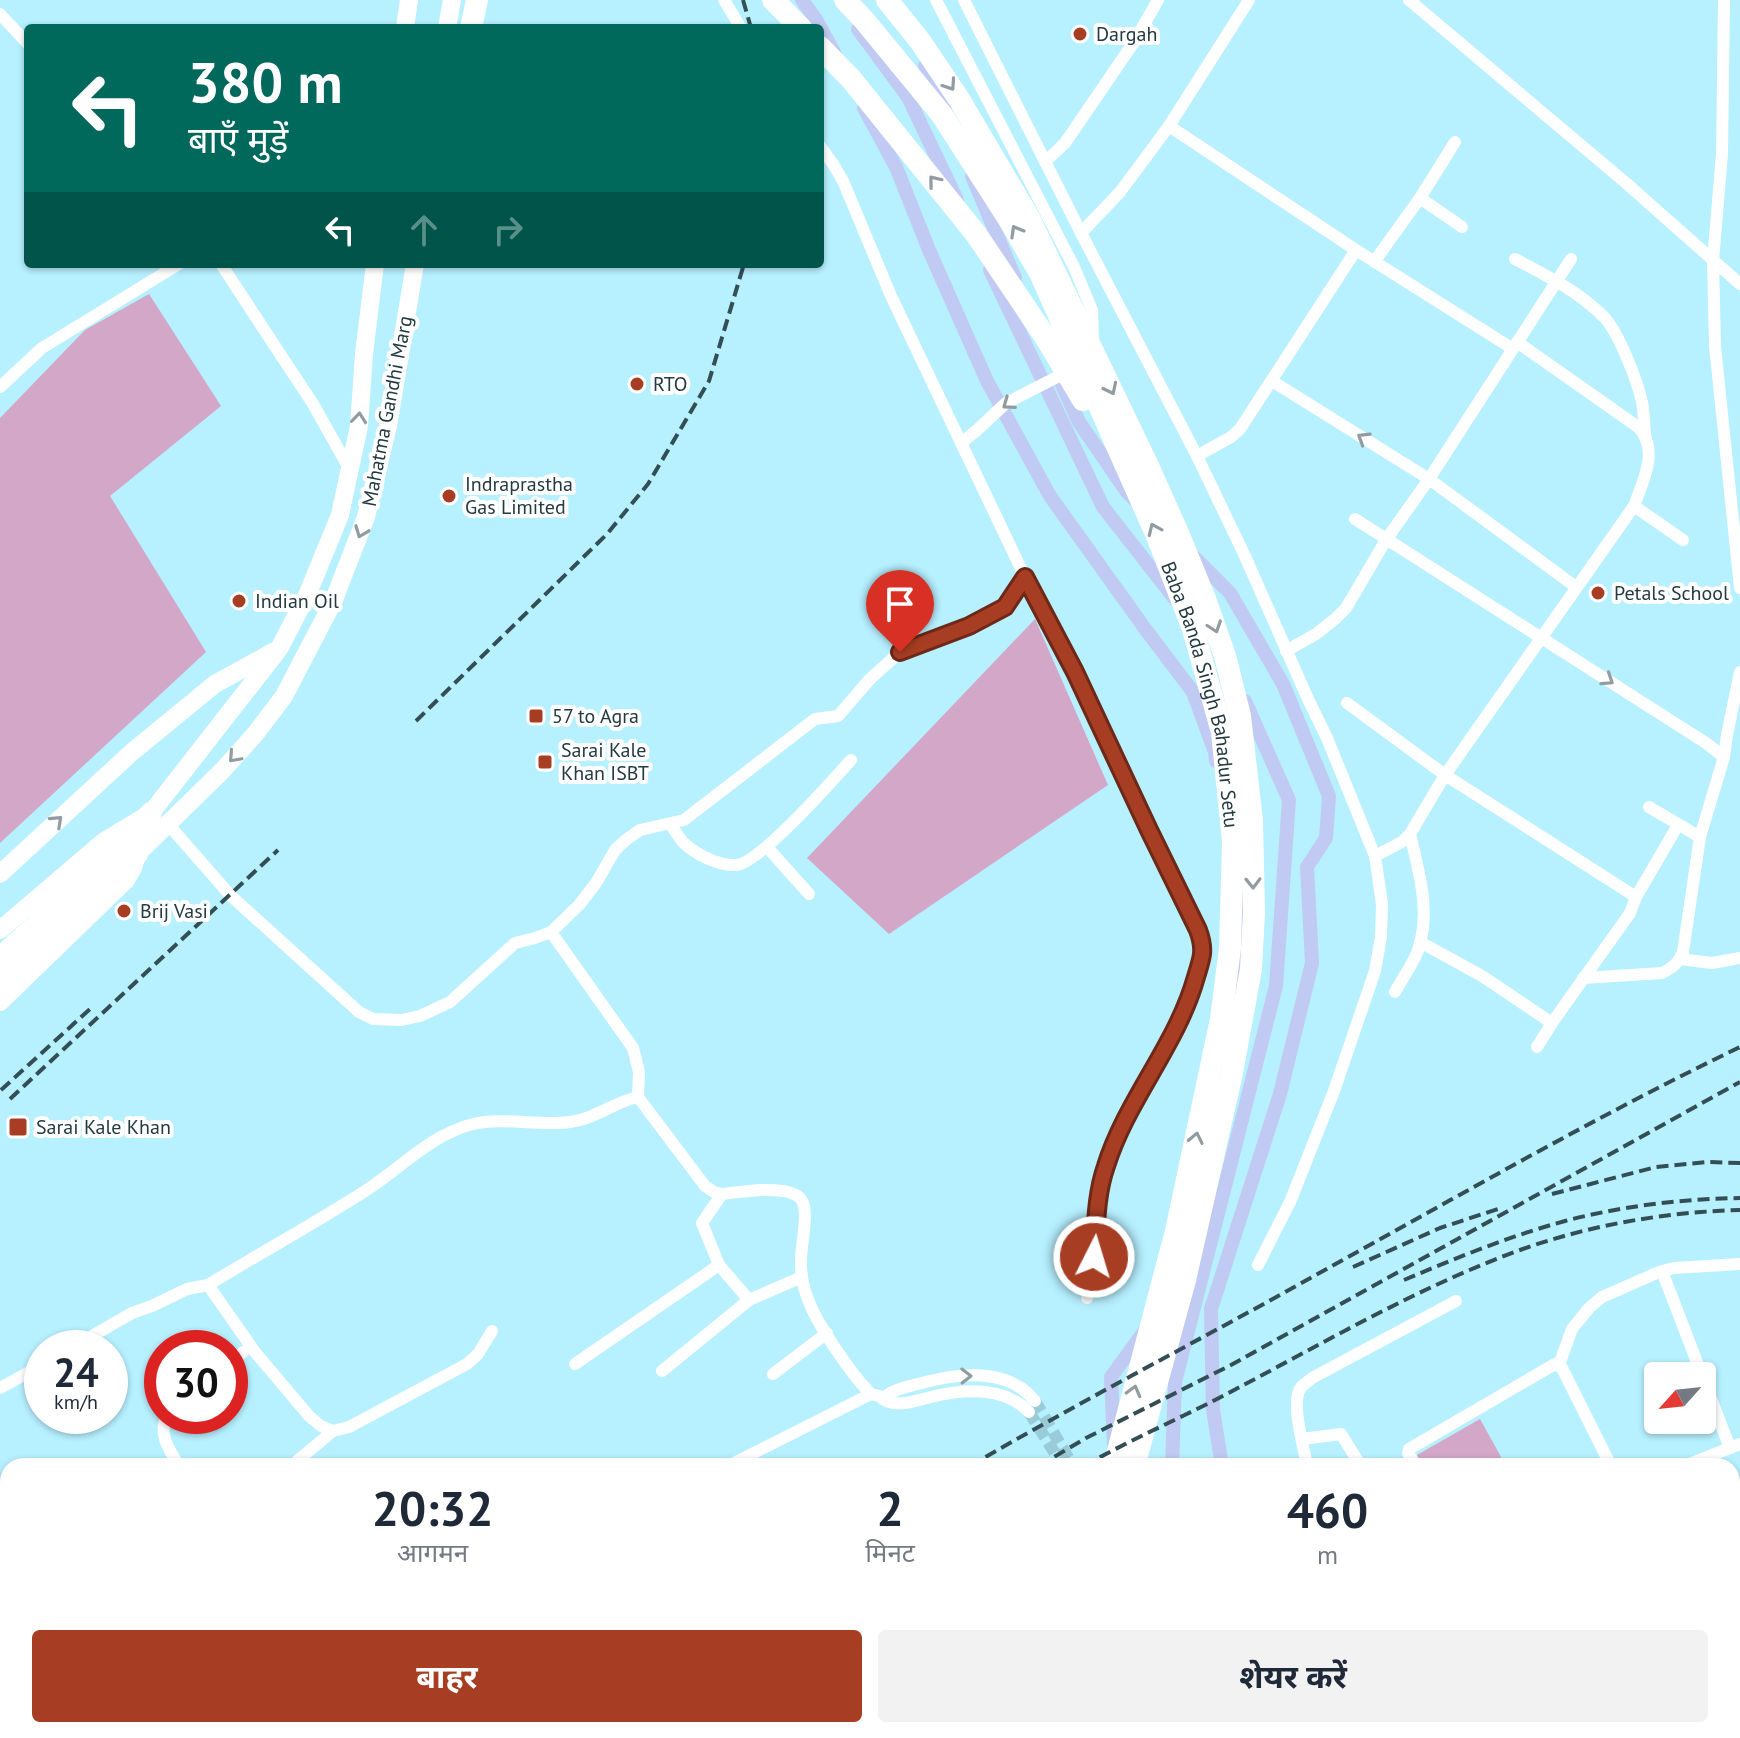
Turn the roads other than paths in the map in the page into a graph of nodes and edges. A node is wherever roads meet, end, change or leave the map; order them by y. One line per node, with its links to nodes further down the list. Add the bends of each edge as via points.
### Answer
1 (409, 0): 16 (main road)
2 (452, 0): 17 (main road)
3 (477, 0): 18 (highway)
4 (724, 0): 19 (street)
5 (773, 0): 20 (highway)
6 (845, 0): 52 (highway, Baba Banda Singh Bahadur Setu, one-way to 6, via 1040,273 1014,229 942,115)
7 (887, 0): 22 (highway, Baba Banda Singh Bahadur Setu)
8 (896, 0): 22 (highway)
9 (936, 0): 43 (street)
10 (964, 0): 27 (street)
11 (1158, 0): 27 (street, via 1074,131)
12 (1249, 0): 24 (street)
13 (1724, 0): 34 (street, via 1722,154)
14 (1415, 2): 34 (street)
15 (0, 14): 21 (street)
16 (406, 24)
17 (448, 24)
18 (472, 24)
19 (739, 24)
20 (797, 24)
21 (24, 40)
22 (920, 41): 124 (highway, Baba Banda Singh Bahadur Setu, one-way to 124, via 1028,216 1143,454 1205,599 1240,716 1252,821 1251,969 1185,1280)
23 (824, 51): 52 (highway, one-way to 23, via 976,234)
24 (1169, 126): 30 (street, via 1120,192); 31 (street)
25 (1455, 142): 28 (street)
26 (824, 152): 48 (street, via 843,181)
27 (1045, 162): 30 (street)
28 (1420, 198): 29 (street); 35 (street)
29 (1462, 227)
30 (1081, 233): 42 (street)
31 (1356, 250): 35 (street); 45 (street)
32 (1515, 259): 40 (street)
33 (1571, 259): 40 (street)
34 (1713, 261): 41 (street); 57 (street, via 1715,346)
35 (1374, 262): 44 (street)
36 (172, 268): 46 (street, via 42,348)
37 (224, 268): 50 (street)
38 (375, 268): 50 (main road, Mahatma Gandhi Marg, one-way to 38, via 359,426)
39 (414, 268): 70 (main road, Mahatma Gandhi Marg, one-way to 70, via 388,426 366,517 333,602 284,696 248,743)
40 (1556, 281): 44 (street); 47 (street, via 1594,308 1612,329 1638,389)
41 (1740, 284)
42 (1114, 296): 43 (street); 49 (street)
43 (1092, 310): 48 (street, one-way to 48, via 1093,359 1006,403)
44 (1515, 345): 47 (street); 51 (street)
45 (1272, 381): 49 (street, via 1240,429); 51 (street, one-way to 45)
46 (0, 387)
47 (1645, 434): 53 (street, via 1650,459)
48 (961, 443): 58 (street)
49 (1197, 456): 63 (street)
50 (349, 468): 62 (main road, Mahatma Gandhi Marg, via 340,515)
51 (1429, 479): 55 (street); 59 (street)
52 (1131, 480): 123 (highway, Baba Banda Singh Bahadur Setu, one-way to 52, via 1176,1231 1221,1019 1230,948 1233,842 1218,717 1193,629)
53 (1634, 506): 56 (street); 59 (street)
54 (1355, 519): 55 (street)
55 (1386, 540): 61 (street); 63 (street, via 1346,608)
56 (1683, 540)
57 (1738, 552): 60 (street)
58 (1025, 577): 71 (street, via 1005,607 900,652 838,716 815,719 684,820); 102 (street, via 1202,942 1190,998 1106,1164)
59 (1576, 587): 61 (street)
60 (1740, 588)
61 (1543, 639): 66 (street, one-way to 66); 68 (street)
62 (279, 649): 70 (main road, Mahatma Gandhi Marg); 78 (main road, one-way to 62, via 132,752 215,684)
63 (1286, 651): 77 (street)
64 (1740, 672): 66 (street)
65 (1347, 703): 68 (street)
66 (1724, 757): 74 (street)
67 (851, 760): 75 (street)
68 (1445, 775): 73 (street); 80 (street)
69 (1649, 807): 72 (street)
70 (160, 818): 76 (main road, Mahatma Gandhi Marg); 81 (main road, Mahatma Gandhi Marg, via 103,842); 82 (street, via 230,895 373,1019 402,1020 432,1011 450,1002 515,943); 83 (highway, via 115,854)
71 (670, 824): 75 (street, via 683,843 705,858 727,864 745,862); 82 (street, via 640,830 621,844 579,905)
72 (1678, 825): 74 (street); 80 (street)
73 (1410, 834): 77 (street); 84 (street, via 1423,888)
74 (1700, 837): 87 (street)
75 (767, 847): 79 (street)
76 (137, 854): 83 (highway); 91 (main road, Mahatma Gandhi Marg, via 126,880)
77 (1375, 856): 98 (street, via 1382,904 1375,971 1290,1202)
78 (0, 874)
79 (809, 894)
80 (1636, 897): 88 (street)
81 (0, 930)
82 (551, 932): 94 (street, via 633,1048)
83 (37, 935): 85 (highway); 89 (highway)
84 (1420, 942): 90 (street); 92 (street)
85 (0, 958)
86 (1740, 958): 87 (street, via 1712,963)
87 (1680, 959): 88 (street, via 1662,973)
88 (1583, 978): 92 (street)
89 (0, 981)
90 (1395, 992)
91 (0, 1002)
92 (1552, 1023): 93 (street)
93 (1537, 1047)
94 (638, 1097): 95 (street, via 705,1186); 101 (street, via 574,1122 473,1124 436,1139 367,1190)
95 (722, 1194): 97 (street, via 702,1223); 100 (street, via 780,1190 802,1199)
96 (1740, 1264): 99 (street)
97 (719, 1265): 103 (street); 108 (street)
98 (1258, 1265)
99 (1662, 1271): 109 (street, via 1589,1308 1572,1329); 119 (street)
100 (802, 1277): 103 (street); 107 (street, via 808,1301)
101 (208, 1285): 105 (street, via 187,1289); 116 (street, via 309,1416)
102 (1087, 1298)
103 (749, 1300): 110 (street)
104 (1456, 1301): 118 (street, via 1302,1386 1296,1407)
105 (102, 1330)
106 (492, 1331): 116 (street, via 467,1364)
107 (827, 1333): 111 (street); 114 (street)
108 (575, 1364)
109 (1559, 1365): 127 (street, via 1409,1449); 128 (street)
110 (662, 1371)
111 (773, 1374)
112 (24, 1375): 113 (street)
113 (0, 1388)
114 (877, 1396): 115 (street, via 912,1402 981,1391); 122 (street)
115 (1032, 1406)
116 (333, 1431): 121 (street)
117 (164, 1434): 120 (street)
118 (1302, 1439): 125 (street); 126 (street, via 1341,1434)
119 (1735, 1446): 129 (street)
120 (174, 1458)
121 (301, 1458)
122 (745, 1458)
123 (1116, 1458)
124 (1136, 1458)
125 (1306, 1458)
126 (1356, 1458)
127 (1411, 1458)
128 (1607, 1458)
129 (1704, 1458)

